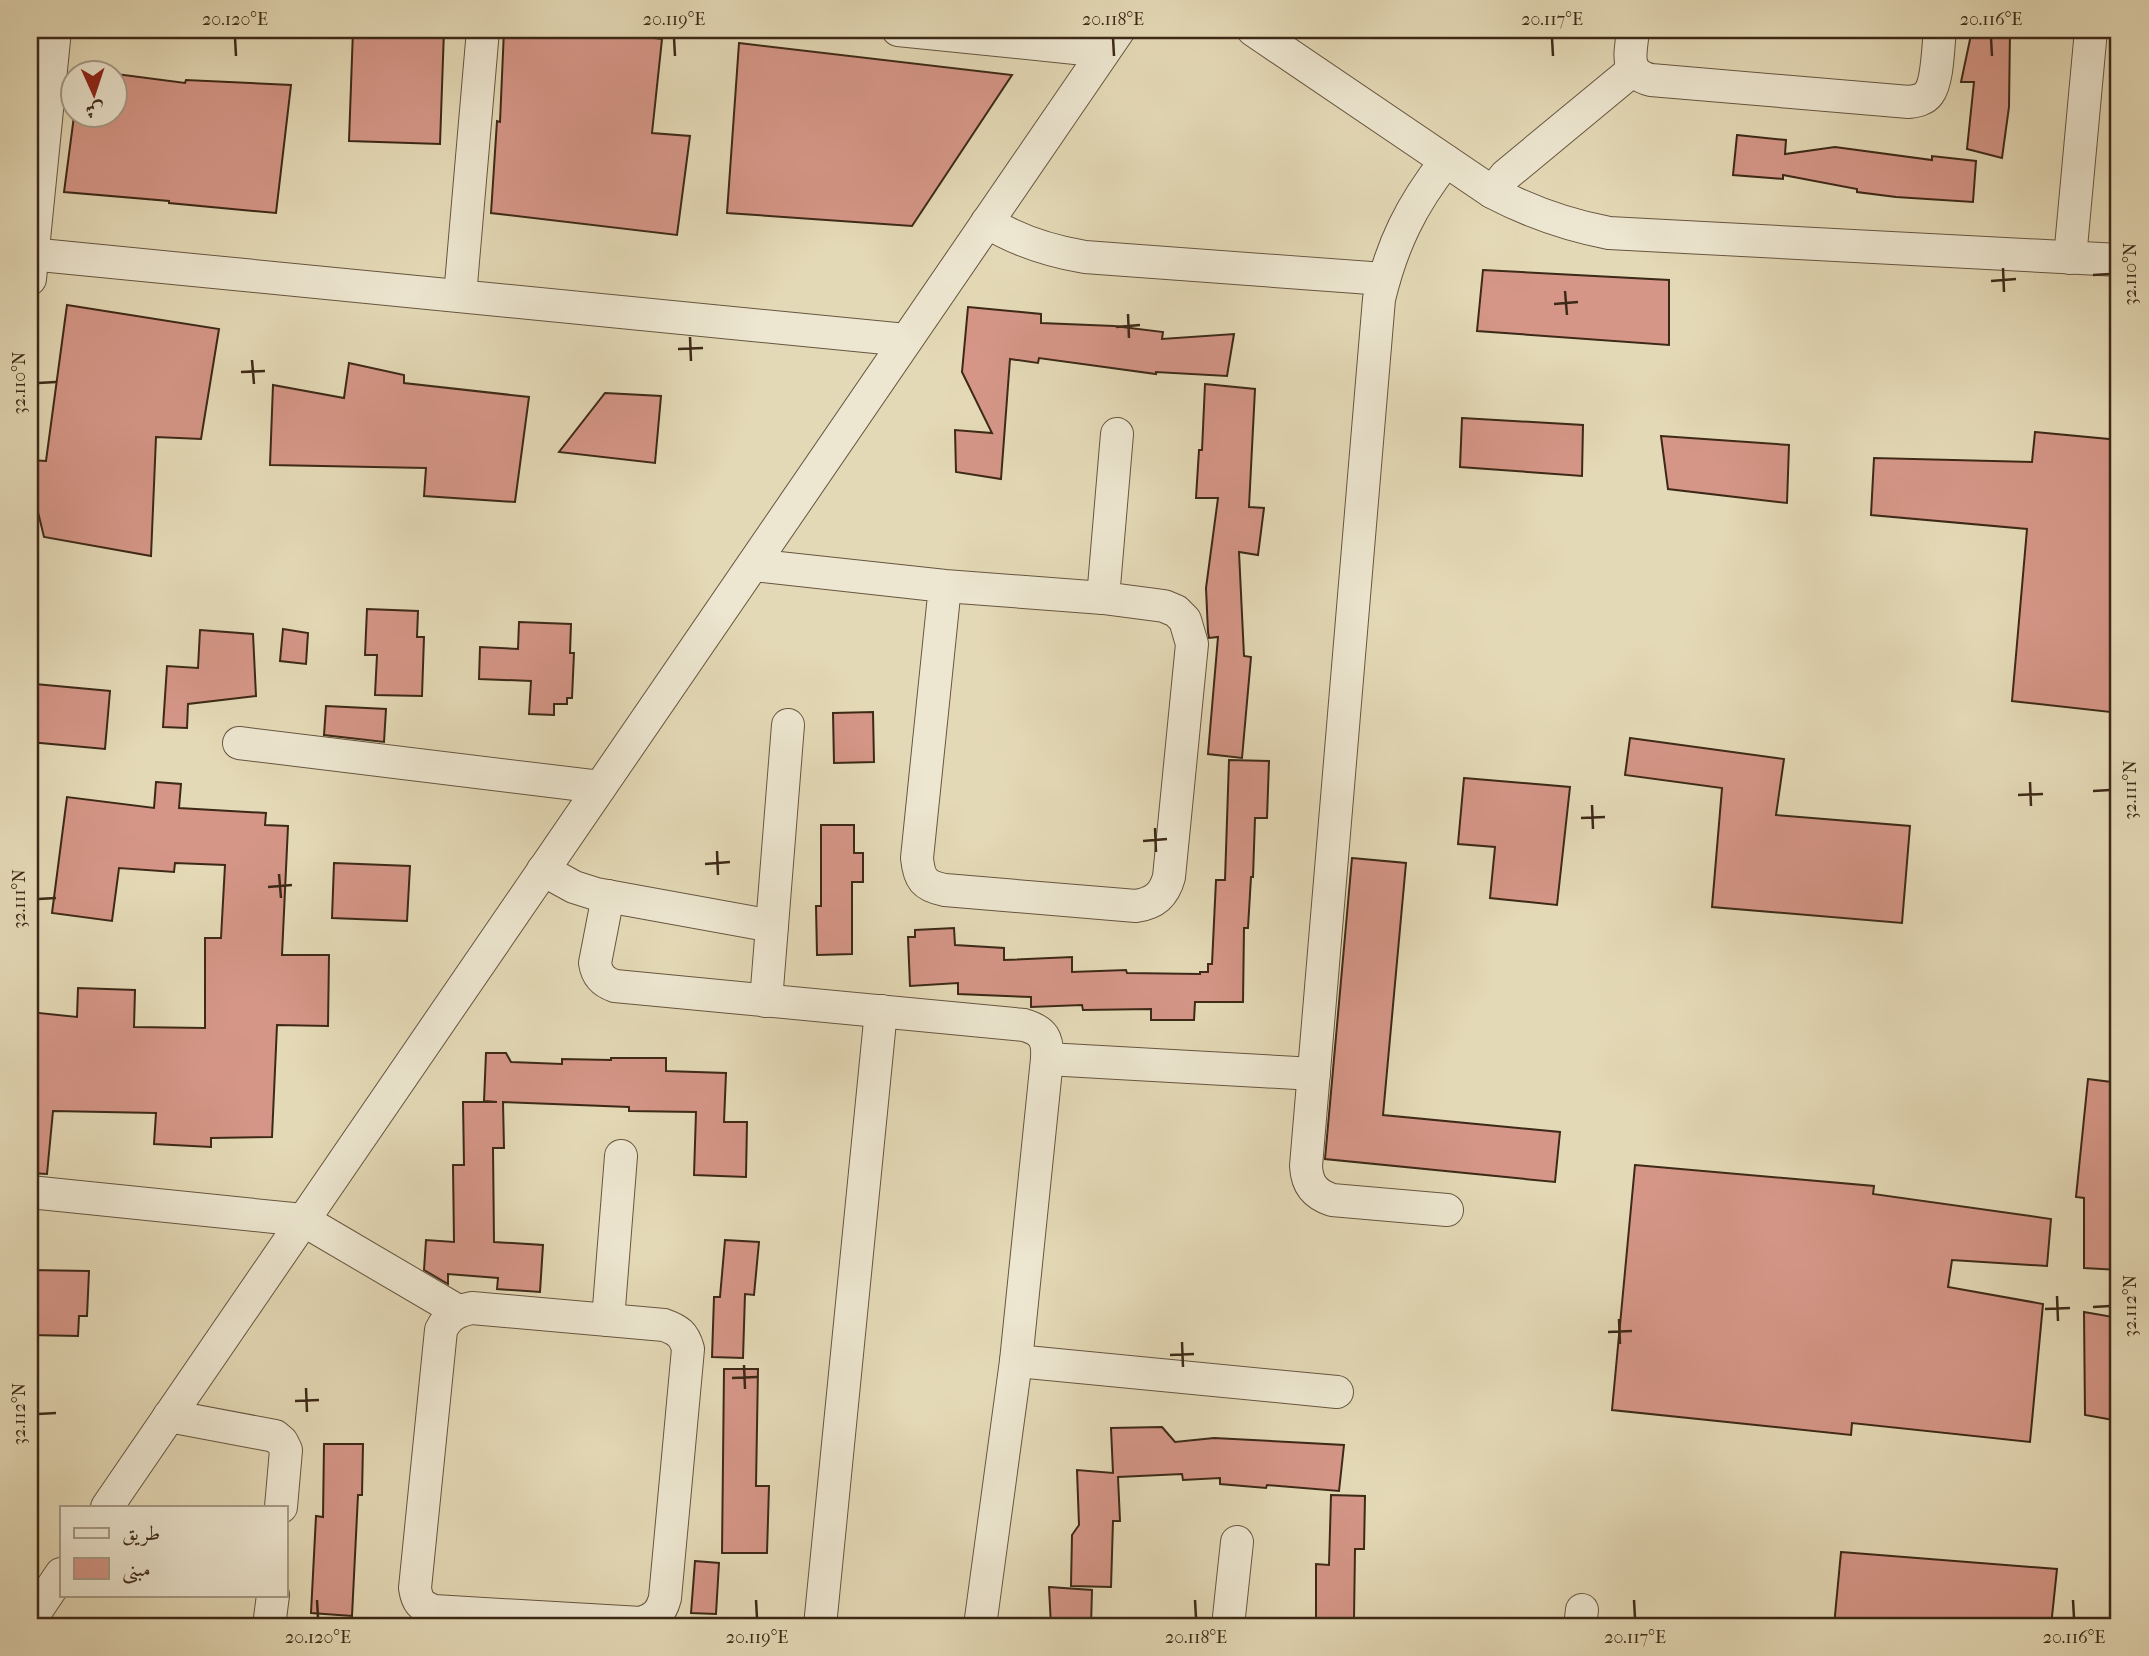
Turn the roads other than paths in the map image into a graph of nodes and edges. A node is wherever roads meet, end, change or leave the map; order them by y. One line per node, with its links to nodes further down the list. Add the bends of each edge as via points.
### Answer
1 (55, 30): 15 (street)
2 (484, 30): 17 (street)
3 (898, 30): 8 (street)
4 (1253, 30): 10 (street)
5 (1633, 30): 9 (street)
6 (1940, 30): 9 (street, via 1929,94 1909,102 1651,80)
7 (2091, 30): 13 (street)
8 (1112, 41): 12 (street)
9 (1633, 69): 11 (street, via 1506,175)
10 (1446, 161): 11 (street); 16 (street, via 1407,218)
11 (1492, 192): 13 (street, via 1549,218 1609,233)
12 (987, 222): 16 (street, via 1057,253); 18 (street)
13 (2070, 258): 14 (street)
14 (2119, 260)
15 (31, 263): 17 (street)
16 (1384, 279): 32 (street, via 1376,327)
17 (460, 296): 18 (street)
18 (906, 340): 20 (street)
19 (1117, 434): 22 (street)
20 (753, 565): 21 (street); 25 (street)
21 (945, 586): 22 (street); 22 (street, via 916,858 923,881 945,890 1136,906 1159,898 1166,888 1192,644 1185,620 1176,611)
22 (1102, 598)
23 (788, 725): 28 (street)
24 (239, 743): 25 (street)
25 (600, 787): 26 (street)
26 (543, 870): 27 (street, via 574,887); 36 (street)
27 (608, 896): 28 (street); 29 (street, via 595,963 607,983)
28 (772, 926): 29 (street)
29 (766, 1001): 30 (street)
30 (881, 1011): 31 (street, via 1035,1028 1048,1046); 49 (street)
31 (1047, 1059): 32 (street); 39 (street)
32 (1314, 1074): 35 (street, via 1306,1166 1312,1188 1332,1199)
33 (621, 1156): 38 (street)
34 (30, 1192): 36 (street)
35 (1447, 1210)
36 (303, 1220): 37 (street); 41 (street)
37 (457, 1311): 38 (street, via 472,1308); 38 (street, via 441,1330 416,1599 434,1611 641,1623 654,1619 665,1598 688,1349 685,1338 664,1325)
38 (608, 1320)
39 (1016, 1362): 40 (street); 50 (street)
40 (1337, 1392)
41 (169, 1416): 42 (street); 43 (street, via 275,1436 286,1450)
42 (108, 1506)
43 (281, 1506)
44 (1237, 1542): 51 (street)
45 (60, 1575): 47 (street)
46 (273, 1596): 48 (street)
47 (33, 1609)
48 (270, 1626)
49 (820, 1626)
50 (980, 1626)
51 (1228, 1626)

